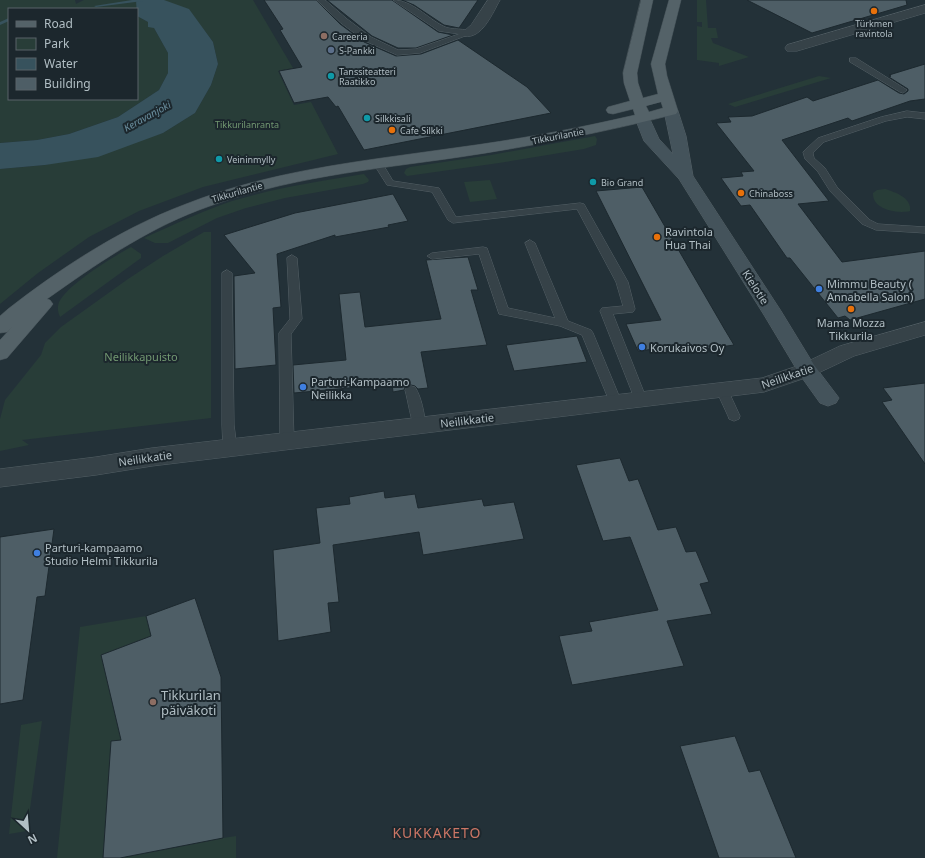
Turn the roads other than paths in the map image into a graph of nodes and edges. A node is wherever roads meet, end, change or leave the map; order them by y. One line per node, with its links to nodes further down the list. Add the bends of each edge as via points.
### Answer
1 (322, 0): 7 (lane)
2 (398, 0): 9 (lane, via 442,29)
3 (494, 0): 9 (street, via 476,28)
4 (647, 0): 14 (main road, Kielotie, via 630,73)
5 (675, 0): 13 (main road, Kielotie, via 658,64)
6 (925, 9): 10 (street)
7 (344, 22): 8 (lane); 9 (lane, via 368,39 397,53 422,49)
8 (332, 24)
9 (469, 33)
10 (792, 48)
11 (853, 60): 12 (lane)
12 (903, 90)
13 (666, 96): 14 (main road, Tikkurilantie); 15 (main road, Kielotie)
14 (640, 111): 15 (main road, Tikkurilantie); 17 (main road, Tikkurilantie, via 596,129); 18 (street, Kielotie, via 652,141)
15 (671, 111): 18 (street, Kielotie)
16 (925, 116): 19 (lane, via 907,114 876,121 821,140 808,152 810,159 822,170 833,189 866,222 876,227)
17 (378, 163): 23 (main road, Tikkurilantie, via 286,179 210,200 116,244); 33 (lane, via 390,183 436,190 453,220 580,206 622,282 629,309 606,311)
18 (685, 176): 29 (street, Kielotie)
19 (925, 230)
20 (530, 243): 25 (lane)
21 (432, 256): 25 (lane, via 483,250 503,311)
22 (292, 258): 37 (lane, via 296,320 285,332)
23 (71, 273): 26 (main road, Tikkurilantie, via 12,315); 28 (main road, Tikkurilantie)
24 (227, 273): 38 (lane)
25 (563, 323): 34 (lane, via 587,333)
26 (0, 327)
27 (925, 328): 29 (street, Neilikkatie, via 847,351)
28 (0, 353)
29 (807, 370): 31 (street, Neilikkatie, via 764,385); 32 (street, Kielotie)
30 (411, 390): 36 (lane)
31 (722, 390): 33 (street, Neilikkatie); 35 (lane)
32 (828, 398)
33 (641, 400): 34 (street, Neilikkatie)
34 (616, 403): 36 (street, Neilikkatie)
35 (734, 416)
36 (420, 426): 37 (street, Neilikkatie)
37 (287, 441): 38 (street, Neilikkatie)
38 (230, 448): 39 (street, Neilikkatie)
39 (0, 478)

